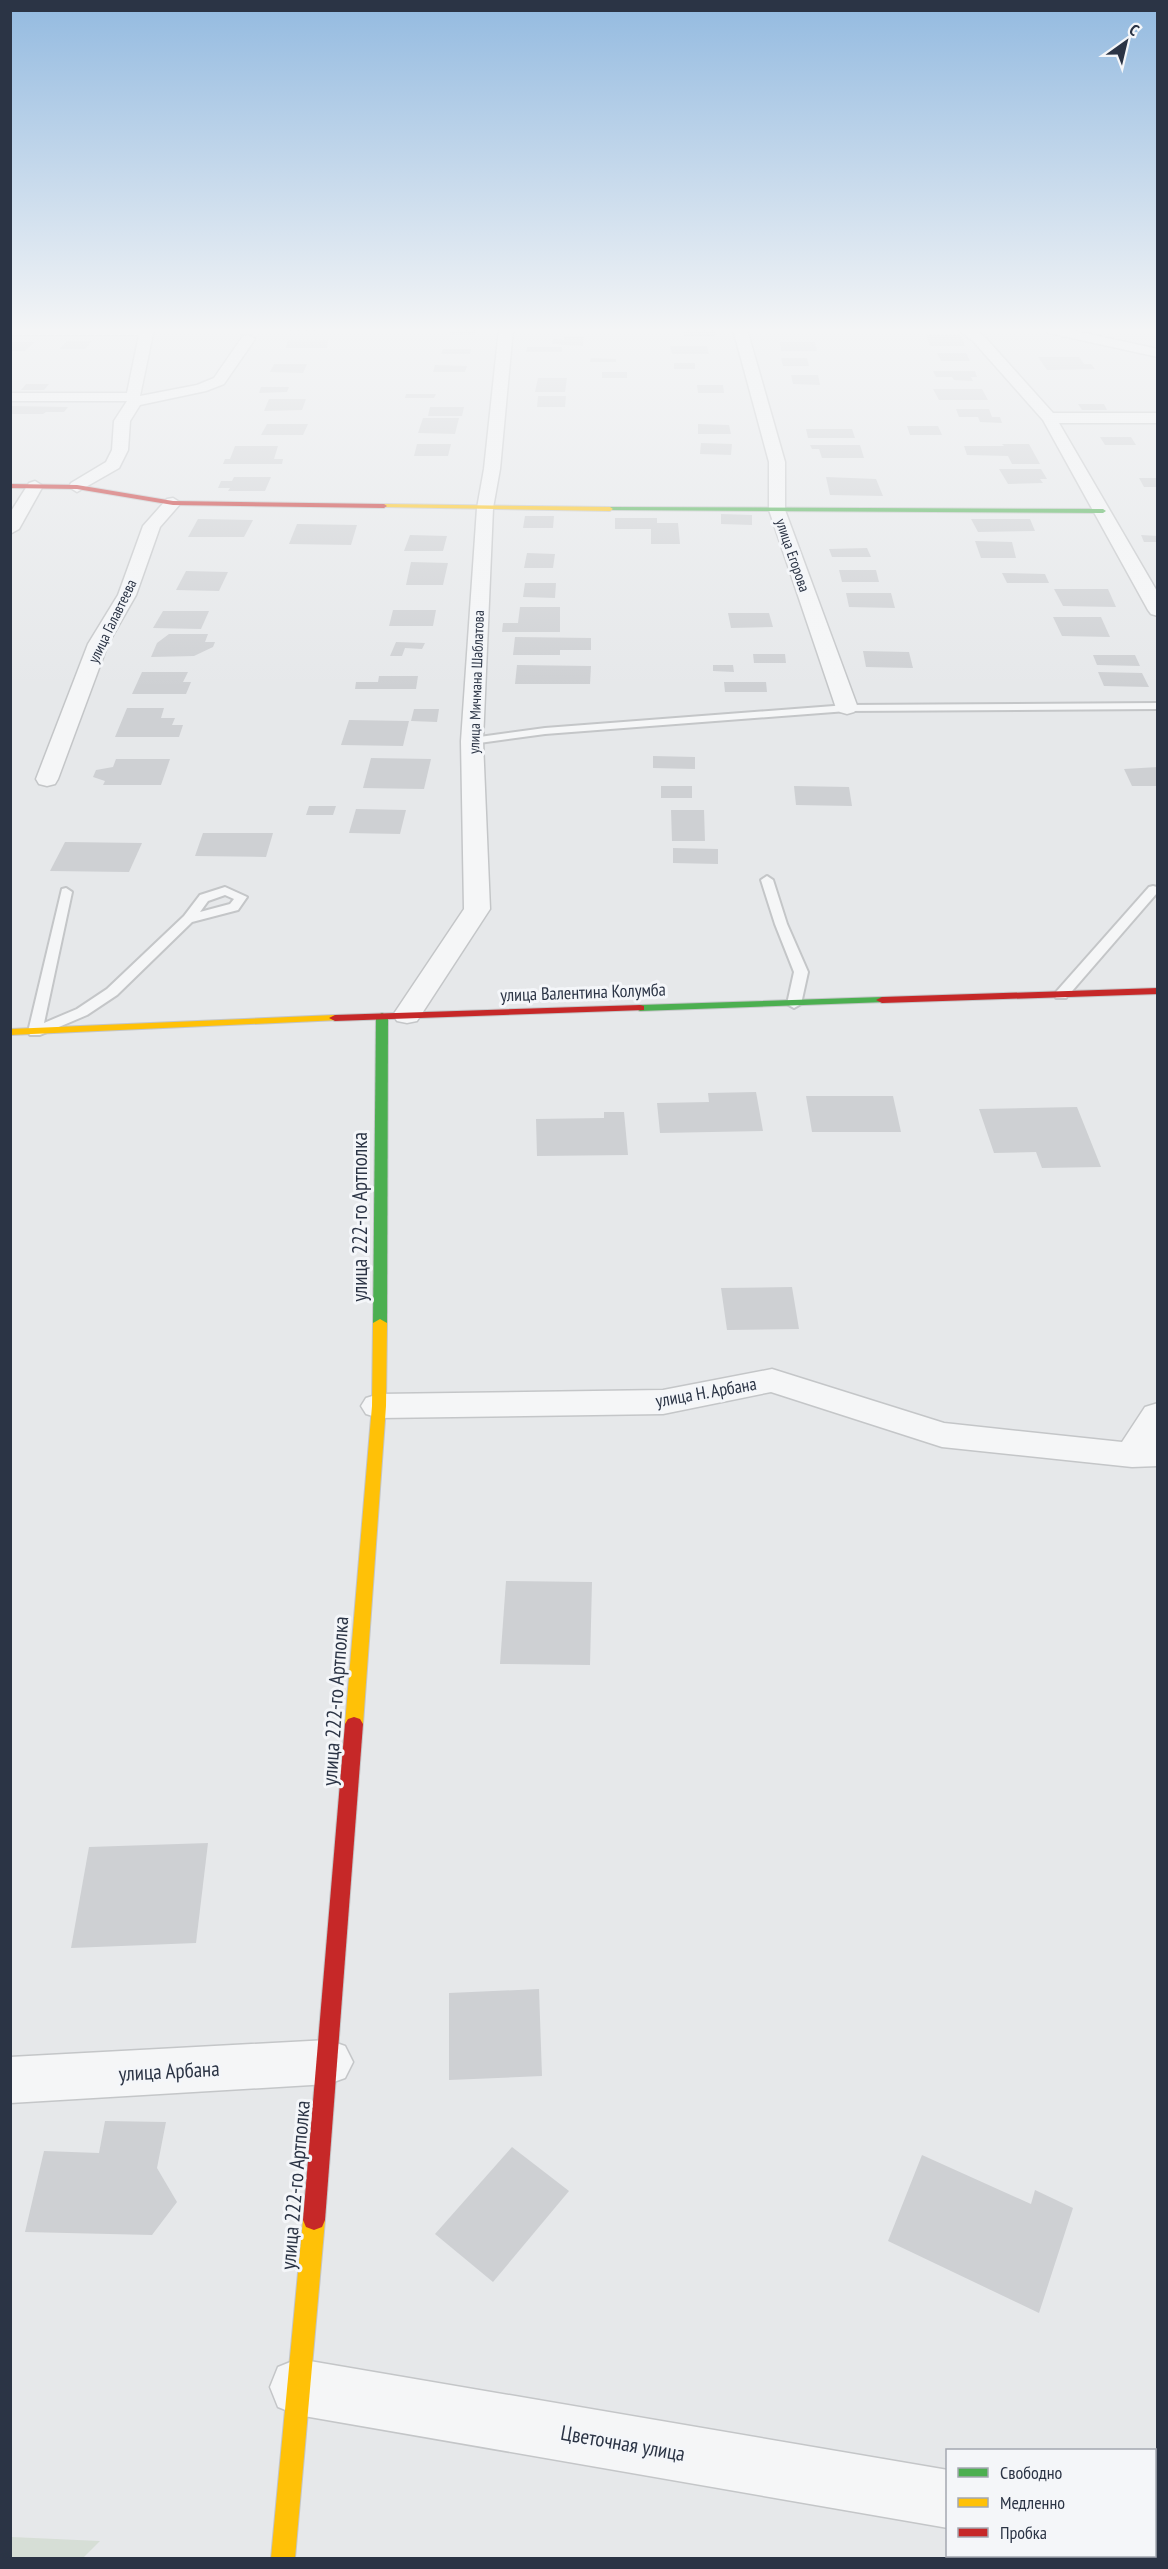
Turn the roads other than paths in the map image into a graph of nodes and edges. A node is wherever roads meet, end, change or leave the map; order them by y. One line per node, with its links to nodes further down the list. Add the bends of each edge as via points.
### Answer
1 (120, 449): 7 (street, via 113,465)
2 (494, 449): 9 (street, улица Мичмана Шаблатова)
3 (773, 449): 10 (street, улица Егорова)
4 (1067, 449): 11 (street)
5 (10, 486): 6 (street)
6 (35, 486): 7 (street); 12 (street)
7 (77, 487): 8 (street)
8 (173, 503): 9 (street); 17 (street, улица Галавтеева, via 152,526 127,595 99,644)
9 (485, 508): 10 (street); 16 (street, улица Мичмана Шаблатова)
10 (777, 510): 11 (street); 15 (street, улица Егорова)
11 (1103, 511): 13 (street)
12 (10, 529)
13 (1158, 610)
14 (1158, 706): 15 (lane)
15 (847, 708): 16 (lane, via 545,731)
16 (472, 741): 25 (street, улица Мичмана Шаблатова, via 477,909)
17 (47, 779)
18 (767, 880): 24 (lane, via 801,972)
19 (1153, 890): 23 (lane)
20 (66, 892): 28 (lane)
21 (188, 919): 28 (lane, via 112,992 82,1012)
22 (1158, 992): 23 (street, улица Валентина Колумба)
23 (1061, 995): 24 (street, улица Валентина Колумба)
24 (794, 1004): 25 (street, улица Валентина Колумба)
25 (407, 1015): 26 (street, улица Валентина Колумба)
26 (382, 1016): 28 (street, улица Валентина Колумба); 29 (street, улица 222-го Артполка)
27 (10, 1032): 28 (street, улица Валентина Колумба)
28 (35, 1032)
29 (379, 1406): 31 (street, улица Н. Арбана, via 663,1402 772,1380 942,1435); 32 (street, улица 222-го Артполка)
30 (1158, 1415): 31 (street)
31 (1145, 1454)
32 (328, 2062): 33 (street, улица Арбана); 34 (street, улица 222-го Артполка)
33 (10, 2080)
34 (298, 2388): 35 (street, Цветочная улица); 36 (street, улица 222-го Артполка)
35 (946, 2499)
36 (283, 2559)

